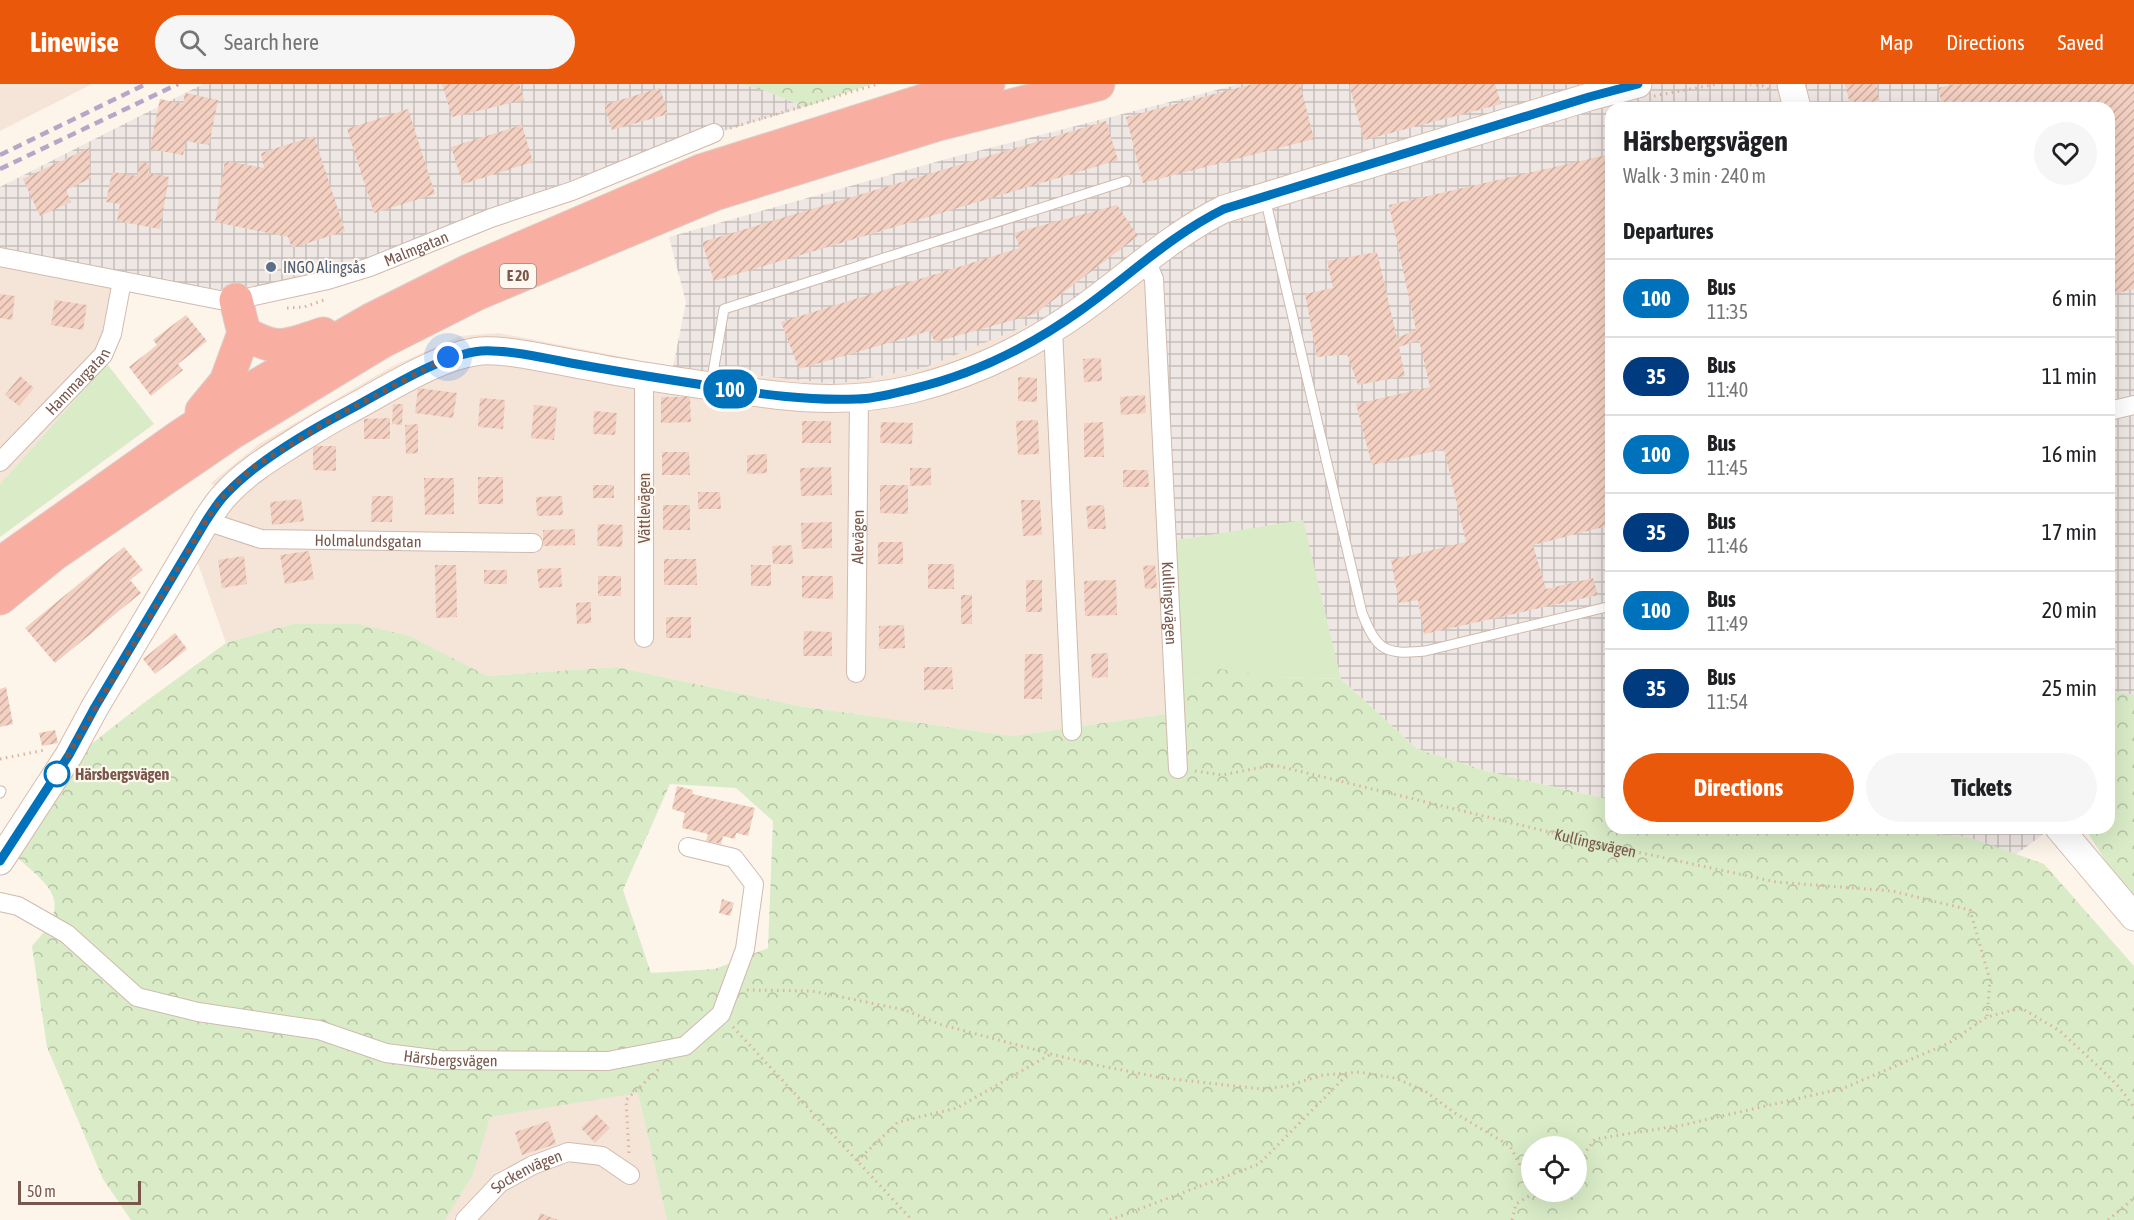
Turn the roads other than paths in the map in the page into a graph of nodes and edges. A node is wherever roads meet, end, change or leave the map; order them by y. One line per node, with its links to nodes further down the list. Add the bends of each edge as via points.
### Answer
1 (988, 84): 13 (highway, E 20, via 701,171 471,270)
2 (1098, 84): 26 (highway, E 20, via 938,124 714,194 478,293 381,342 231,432 54,554)
3 (1791, 84): 5 (street)
4 (1632, 88): 8 (street)
5 (1796, 102)
6 (714, 133): 12 (street, Malmgatan, via 370,267)
7 (1126, 181): 17 (lane, via 724,309)
8 (1265, 196): 10 (street, via 1198,222); 27 (lane, via 1362,613 1380,646 1401,654 1425,651)
9 (0, 257): 11 (street, Malmgatan)
10 (1146, 260): 14 (street); 31 (street, Kullingsvägen, via 1154,279)
11 (122, 281): 12 (street, Malmgatan); 22 (street, Hammargatan, via 112,334 103,355)
12 (236, 300): 15 (highway)
13 (371, 320): 15 (highway, via 289,345 263,344); 21 (highway, E 20, via 258,385)
14 (1053, 330): 18 (street, via 960,374 914,389); 30 (street)
15 (244, 333): 21 (highway, via 226,382)
16 (644, 377): 17 (street); 23 (street, via 482,351 448,357 337,416 254,467 225,494); 28 (street, Vättlevägen)
17 (711, 386): 18 (street, via 770,396)
18 (859, 399): 29 (street, Alevägen)
19 (2134, 405): 20 (street)
20 (2115, 410)
21 (182, 435): 25 (highway, E 20)
22 (0, 462)
23 (206, 521): 24 (street, Holmalundsgatan, via 261,539); 34 (street, via 69,755)
24 (533, 543)
25 (0, 564)
26 (0, 598)
27 (1605, 607)
28 (645, 638)
29 (856, 673)
30 (1072, 731)
31 (1178, 769)
32 (2064, 834): 36 (street)
33 (688, 847): 35 (street, Härsbergsvägen, via 734,858 754,884 745,949 730,990 721,1014 685,1046 608,1061 441,1060 386,1053 319,1030 198,1012 137,997 67,934 18,906)
34 (0, 861)
35 (0, 902)
36 (2134, 917)
37 (630, 1175): 38 (street, Sockenvägen, via 602,1156 568,1152 500,1183)
38 (465, 1220)

